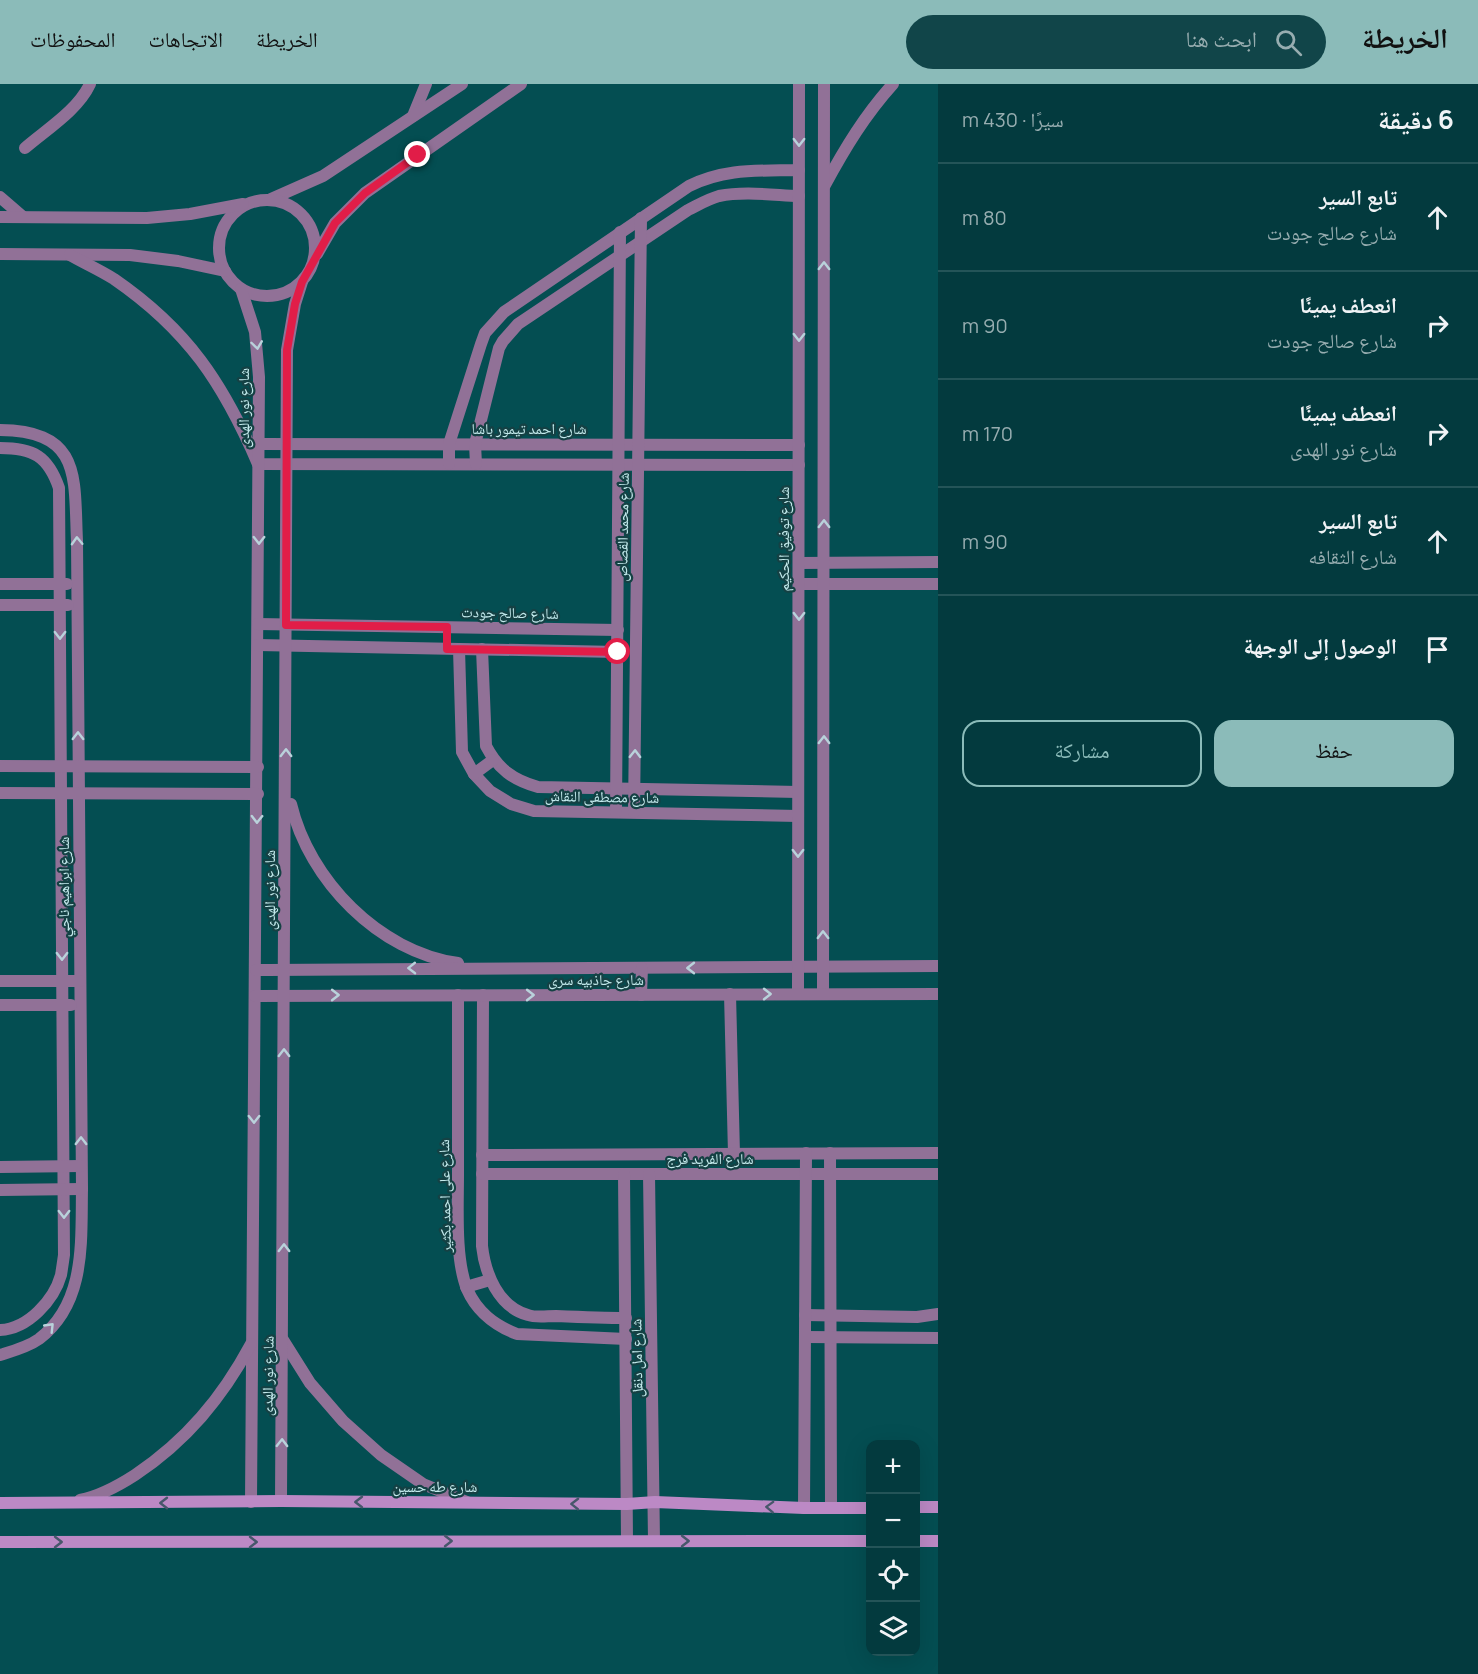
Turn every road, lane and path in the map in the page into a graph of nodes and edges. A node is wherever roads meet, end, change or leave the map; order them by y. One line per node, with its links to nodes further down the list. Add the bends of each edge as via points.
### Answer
1 (90, 84): 9 (street, via 76,104)
2 (426, 84): 8 (street)
3 (462, 84): 8 (street)
4 (521, 84): 24 (street, via 365,193 335,223)
5 (799, 84): 10 (street, شارع توفيق الحكيم, one-way to 10)
6 (824, 84): 11 (street)
7 (893, 84): 11 (street, via 852,136)
8 (413, 117): 14 (street, via 323,176)
9 (25, 148)
10 (799, 170): 13 (street, شارع توفيق الحكيم); 18 (street, via 718,174 689,186)
11 (824, 186): 48 (street, one-way to 11)
12 (0, 196): 16 (street)
13 (799, 196): 20 (street, via 717,196 688,210); 36 (street, شارع توفيق الحكيم, one-way to 36)
14 (269, 200): 15 (street); 24 (street, via 284,202 307,220 314,234)
15 (252, 202): 16 (street, via 147,218); 25 (street, via 240,208 222,230 220,258)
16 (22, 216): 17 (street)
17 (0, 217)
18 (641, 218): 19 (street); 20 (street, شارع محمد القصاص)
19 (620, 232): 23 (street, شارع محمد القصاص); 32 (street, via 493,322 485,333)
20 (641, 242): 23 (street); 35 (street, شارع محمد القصاص)
21 (0, 254): 22 (street)
22 (70, 255): 25 (street, via 154,257); 39 (street, via 151,306 185,340 220,386)
23 (620, 256): 33 (street, via 518,324 503,340); 34 (street, شارع محمد القصاص)
24 (314, 261): 26 (street)
25 (225, 271): 27 (street)
26 (302, 282): 27 (street, via 292,290 266,297); 31 (street, شارع نور الهدى, via 287,350)
27 (241, 289): 30 (street, شارع نور الهدى, one-way to 30, via 253,321 259,354)
28 (0, 430): 29 (street, via 38,434)
29 (55, 443): 38 (street); 49 (street, شارع ابراهيم ناجي, one-way to 29, via 74,479 68,459)
30 (258, 444): 31 (street, شارع احمد تيمور باشا); 39 (street, شارع نور الهدى)
31 (287, 444): 32 (street, شارع احمد تيمور باشا); 40 (street, شارع نور الهدى)
32 (449, 444): 33 (street, شارع احمد تيمور باشا); 41 (street)
33 (475, 444): 34 (street, شارع احمد تيمور باشا); 42 (street)
34 (619, 444): 35 (street, شارع احمد تيمور باشا); 43 (street, شارع محمد القصاص)
35 (639, 445): 36 (street, شارع احمد تيمور باشا); 44 (street, شارع محمد القصاص)
36 (799, 445): 45 (street, شارع توفيق الحكيم)
37 (0, 448): 38 (street, via 20,448)
38 (41, 457): 54 (street, شارع ابراهيم ناجي, via 53,470 59,488)
39 (258, 464): 40 (street); 58 (street, شارع نور الهدى, one-way to 58)
40 (287, 464): 41 (street); 59 (street, شارع نور الهدى)
41 (449, 464): 42 (street)
42 (476, 465): 43 (street)
43 (619, 465): 44 (street); 61 (street, شارع محمد القصاص)
44 (639, 465): 45 (street); 75 (street, شارع محمد القصاص, one-way to 44)
45 (799, 465): 47 (street, شارع توفيق الحكيم)
46 (938, 562): 48 (street)
47 (799, 563): 48 (street); 50 (street, شارع توفيق الحكيم)
48 (824, 563): 51 (street)
49 (77, 584): 54 (street); 55 (street, شارع ابراهيم ناجي)
50 (799, 584): 51 (street); 76 (street, شارع توفيق الحكيم, one-way to 76)
51 (824, 584): 52 (street); 87 (street, one-way to 51)
52 (938, 584)
53 (0, 585): 54 (street)
54 (60, 585): 57 (street, شارع ابراهيم ناجي)
55 (77, 604): 57 (street); 70 (street, شارع ابراهيم ناجي, one-way to 55)
56 (0, 605): 57 (street)
57 (60, 605): 69 (street, شارع ابراهيم ناجي, one-way to 69)
58 (258, 624): 59 (street, شارع صالح جودت); 62 (street, شارع نور الهدى)
59 (286, 625): 60 (street, شارع صالح جودت); 63 (street, شارع نور الهدى)
60 (447, 627): 61 (street, شارع صالح جودت); 64 (street, شارع مصطفى النقاش)
61 (618, 630): 66 (street, شارع محمد القصاص)
62 (258, 645): 63 (street); 71 (street, شارع نور الهدى)
63 (286, 646): 64 (street); 73 (street, شارع نور الهدى, one-way to 63)
64 (453, 649): 65 (street); 72 (street, شارع مصطفى النقاش, via 462,752)
65 (482, 649): 66 (street); 67 (street, via 486,746)
66 (618, 652): 74 (street, شارع محمد القصاص)
67 (493, 760): 72 (street); 74 (street, شارع مصطفى النقاش, via 505,773 537,787)
68 (0, 766): 69 (street)
69 (61, 766): 70 (street); 78 (street, شارع ابراهيم ناجي)
70 (78, 766): 71 (street); 79 (street, شارع ابراهيم ناجي)
71 (258, 766): 80 (street, شارع نور الهدى)
72 (474, 774): 81 (street, شارع مصطفى النقاش, via 497,796 534,811)
73 (286, 784): 85 (street, via 295,820 310,854 330,885 355,912 418,951 453,962); 90 (street, شارع نور الهدى)
74 (617, 788): 75 (street, شارع مصطفى النقاش); 81 (street, شارع محمد القصاص)
75 (634, 789): 76 (street, شارع مصطفى النقاش); 82 (street, شارع محمد القصاص)
76 (798, 792): 83 (street, شارع توفيق الحكيم)
77 (0, 793): 78 (street)
78 (61, 793): 79 (street); 92 (street, شارع ابراهيم ناجي, one-way to 92)
79 (79, 794): 80 (street); 93 (street, شارع ابراهيم ناجي)
80 (258, 794): 89 (street, شارع نور الهدى, one-way to 89)
81 (616, 812): 82 (street, شارع مصطفى النقاش)
82 (634, 812): 83 (street, شارع مصطفى النقاش)
83 (798, 816): 86 (street, شارع توفيق الحكيم, one-way to 86)
84 (938, 966): 87 (street, شارع جاذبيه سرى)
85 (489, 967): 88 (street, شارع جاذبيه سرى); 90 (street, شارع جاذبيه سرى, one-way to 90)
86 (798, 967): 87 (street, شارع جاذبيه سرى); 88 (street, شارع جاذبيه سرى, one-way to 88); 96 (street, شارع توفيق الحكيم)
87 (823, 967): 97 (street)
88 (642, 968): 94 (street)
89 (255, 970): 90 (street, شارع جاذبيه سرى); 102 (street, شارع نور الهدى)
90 (285, 970): 99 (street, شارع نور الهدى)
91 (0, 981): 92 (street)
92 (62, 981): 93 (street); 104 (street, شارع ابراهيم ناجي)
93 (80, 981): 105 (street, شارع ابراهيم ناجي)
94 (641, 994): 95 (street, شارع جاذبيه سرى); 101 (street, شارع جاذبيه سرى, one-way to 94)
95 (730, 994): 96 (street, شارع جاذبيه سرى, one-way to 96); 109 (street)
96 (798, 994): 97 (street, شارع جاذبيه سرى)
97 (823, 994): 98 (street, شارع جاذبيه سرى)
98 (938, 994)
99 (285, 995): 100 (street, شارع جاذبيه سرى, one-way to 100); 102 (street, شارع جاذبيه سرى); 135 (street, شارع نور الهدى, one-way to 99)
100 (458, 995): 101 (street, شارع جاذبيه سرى); 124 (street, شارع على احمد بكثير, via 458,1230)
101 (483, 995): 110 (street)
102 (255, 996): 134 (street, شارع نور الهدى, one-way to 134)
103 (0, 1005): 104 (street)
104 (63, 1005): 105 (street); 111 (street, شارع ابراهيم ناجي)
105 (80, 1005): 112 (street, شارع ابراهيم ناجي, one-way to 105)
106 (806, 1153): 107 (street, شارع الفريد فرج); 109 (street, شارع الفريد فرج); 117 (street)
107 (830, 1153): 108 (street, شارع الفريد فرج); 118 (street)
108 (938, 1153)
109 (734, 1154): 110 (street, شارع الفريد فرج)
110 (482, 1155): 114 (street)
111 (63, 1166): 112 (street); 113 (street); 120 (street, شارع ابراهيم ناجي)
112 (81, 1166): 121 (street, شارع ابراهيم ناجي)
113 (0, 1167)
114 (482, 1174): 115 (street, شارع الفريد فرج); 123 (street, via 482,1246)
115 (624, 1174): 116 (street, شارع الفريد فرج); 128 (street, شارع امل دنقل)
116 (649, 1174): 117 (street, شارع الفريد فرج); 140 (street, شارع امل دنقل)
117 (806, 1174): 118 (street, شارع الفريد فرج); 126 (street)
118 (830, 1174): 119 (street, شارع الفريد فرج); 127 (street)
119 (938, 1174)
120 (64, 1189): 121 (street); 122 (street); 129 (street, شارع ابراهيم ناجي, one-way to 129, via 64,1256 53,1293 26,1321)
121 (82, 1189): 136 (street, شارع ابراهيم ناجي, one-way to 121, via 38,1340 63,1313 81,1258)
122 (0, 1190)
123 (490, 1280): 124 (street); 128 (street, via 513,1307 528,1315)
124 (466, 1287): 133 (street, شارع على احمد بكثير, via 486,1317 517,1334)
125 (938, 1314): 127 (street)
126 (805, 1316): 127 (street); 130 (street)
127 (830, 1316): 131 (street)
128 (626, 1318): 133 (street, شارع امل دنقل)
129 (0, 1330)
130 (805, 1337): 131 (street); 145 (street)
131 (830, 1337): 132 (street); 146 (street)
132 (938, 1338)
133 (626, 1339): 143 (street, شارع امل دنقل)
134 (253, 1340): 138 (street, شارع نور الهدى); 142 (street, via 219,1396 176,1444 123,1482 94,1497)
135 (283, 1340): 137 (street, شارع نور الهدى, one-way to 135); 139 (street, via 310,1383 343,1421 381,1455 423,1484)
136 (0, 1355)
137 (281, 1501): 138 (street, شارع طه حسين); 139 (street, شارع طه حسين, one-way to 137)
138 (251, 1502): 142 (street, شارع طه حسين, one-way to 142)
139 (467, 1502): 143 (street, شارع طه حسين, one-way to 139)
140 (655, 1502): 143 (street, شارع طه حسين); 145 (street, شارع طه حسين, one-way to 140); 150 (street, شارع امل دنقل)
141 (0, 1503): 142 (street, شارع طه حسين)
142 (62, 1503)
143 (627, 1504): 149 (street, شارع امل دنقل)
144 (938, 1507): 148 (street)
145 (804, 1508): 146 (street, شارع طه حسين)
146 (831, 1508): 147 (street, شارع طه حسين)
147 (866, 1508)
148 (920, 1508)
149 (627, 1541): 150 (street); 154 (street, one-way to 149)
150 (654, 1541): 151 (street, one-way to 151)
151 (866, 1541)
152 (920, 1541): 153 (street)
153 (938, 1541)
154 (0, 1542)

